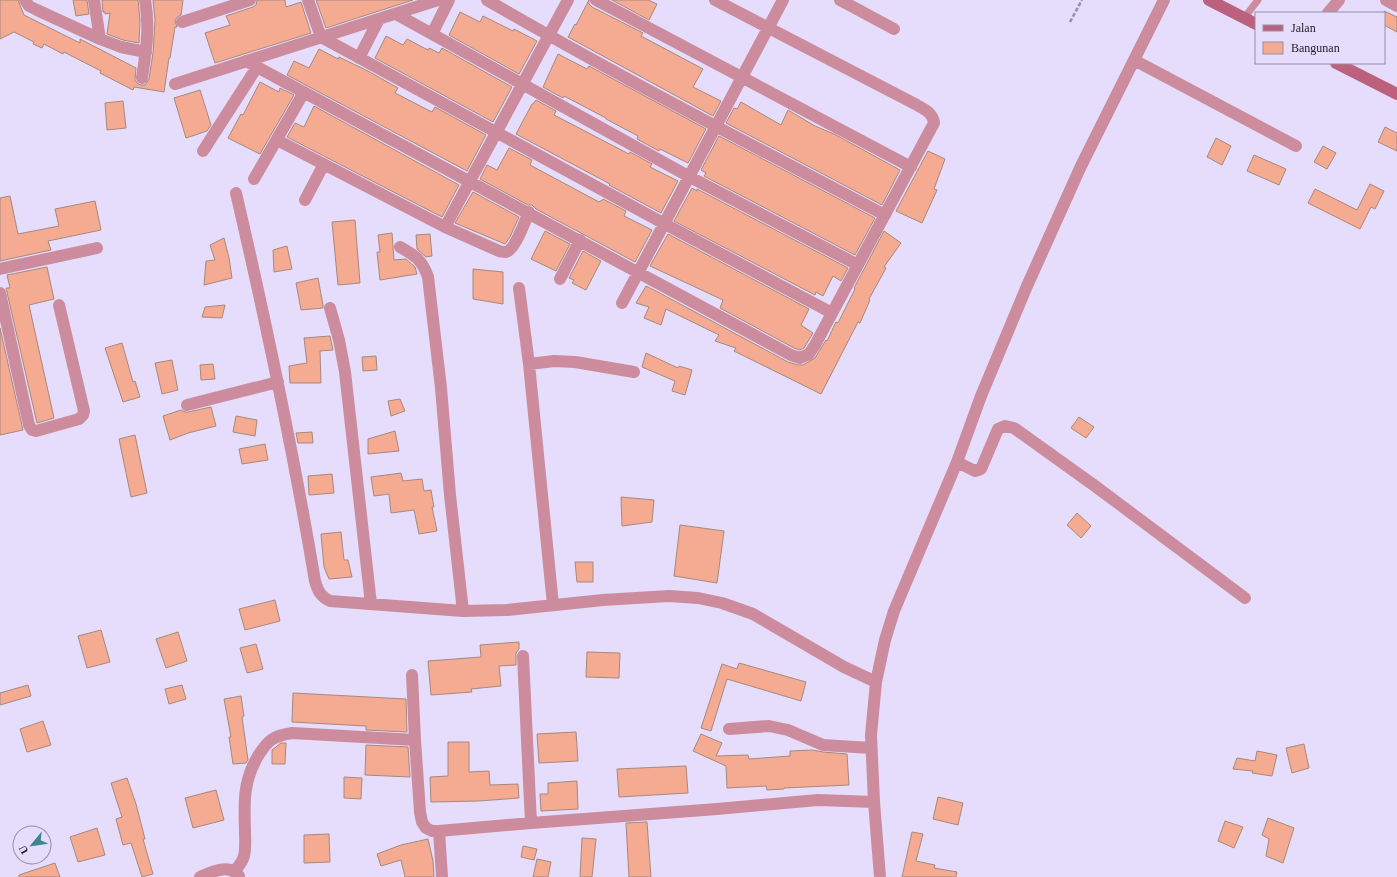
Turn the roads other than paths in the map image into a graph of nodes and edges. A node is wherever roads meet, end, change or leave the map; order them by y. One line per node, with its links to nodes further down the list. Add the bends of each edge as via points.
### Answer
1 (25, 0): 31 (street, via 29,6)
2 (94, 0): 31 (street)
3 (146, 0): 32 (street)
4 (250, 0): 24 (street)
5 (308, 0): 30 (street)
6 (438, 0): 21 (street)
7 (449, 0): 28 (street)
8 (487, 0): 29 (street)
9 (568, 0): 29 (street)
10 (596, 0): 37 (street)
11 (715, 0): 26 (street)
12 (783, 0): 26 (street)
13 (840, 0): 27 (street)
14 (1164, 0): 34 (street)
15 (1209, 0): 22 (street)
16 (1258, 0): 22 (lane)
17 (1339, 0): 20 (street)
18 (1386, 0): 19 (street)
19 (1397, 6)
20 (1329, 12)
21 (396, 14): 23 (street); 28 (street)
22 (1244, 18): 25 (street)
23 (379, 19): 30 (street); 33 (street)
24 (182, 22)
25 (1255, 24)
26 (768, 28): 37 (street); 49 (street, via 930,113 934,123)
27 (894, 29)
28 (432, 34): 40 (street)
29 (549, 36): 40 (street); 43 (street)
30 (321, 38): 33 (street); 35 (street)
31 (100, 39): 32 (street)
32 (146, 52): 38 (street)
33 (359, 58): 44 (street)
34 (1134, 60): 46 (street); 76 (street, via 1081,166 1027,286 981,396)
35 (252, 64): 39 (street); 41 (street); 47 (street)
36 (1338, 64): 42 (street)
37 (742, 77): 43 (street); 49 (street)
38 (142, 78)
39 (175, 84)
40 (522, 85): 44 (street); 50 (street)
41 (304, 92): 45 (street); 52 (street)
42 (1397, 94)
43 (715, 126): 50 (street); 56 (street)
44 (496, 133): 52 (street); 57 (street)
45 (277, 140): 48 (street); 51 (street)
46 (1296, 146)
47 (203, 151)
48 (324, 164): 54 (street); 58 (street)
49 (910, 167): 56 (street)
50 (688, 176): 57 (street); 62 (street)
51 (254, 179)
52 (470, 181): 55 (street); 58 (street)
53 (236, 193): 74 (street)
54 (305, 200)
55 (529, 212): 58 (street, via 514,245 505,252 499,252); 59 (street)
56 (885, 215): 62 (street)
57 (663, 223): 64 (street); 71 (street)
58 (445, 227)
59 (580, 240): 64 (street); 65 (street)
60 (400, 247): 80 (street, via 416,256 428,277)
61 (97, 248): 63 (street)
62 (858, 265): 71 (street)
63 (0, 269)
64 (638, 271): 68 (street); 71 (street, via 800,358 809,354 815,346)
65 (560, 279)
66 (519, 288): 72 (street)
67 (0, 293): 69 (street, via 28,425 36,431 79,418 84,411)
68 (622, 303)
69 (58, 305)
70 (330, 308): 78 (street, via 345,372)
71 (832, 313)
72 (529, 364): 73 (street, via 575,362); 79 (street)
73 (634, 372)
74 (278, 382): 75 (street); 78 (street, via 318,590 323,598 330,602)
75 (187, 405)
76 (957, 462): 77 (street, via 975,471 981,469 998,429 1005,426 1014,428); 83 (street, via 894,611)
77 (1245, 598)
78 (372, 604): 80 (street)
79 (553, 605): 80 (street); 83 (street, via 668,596 722,603 753,614)
80 (463, 611)
81 (523, 656): 88 (street)
82 (412, 675): 85 (street)
83 (876, 682): 86 (street, via 872,719)
84 (729, 729): 86 (street, via 769,726 788,730 823,745)
85 (415, 740): 89 (street, via 422,822 426,828); 90 (street, via 292,733 272,738 254,764 247,782 244,800 244,856)
86 (862, 748): 87 (street)
87 (865, 802): 88 (street, via 818,800); 93 (street)
88 (531, 822): 89 (street)
89 (439, 831): 92 (street)
90 (237, 874): 91 (street, via 224,869)
91 (200, 877)
92 (442, 877)
93 (880, 877)

